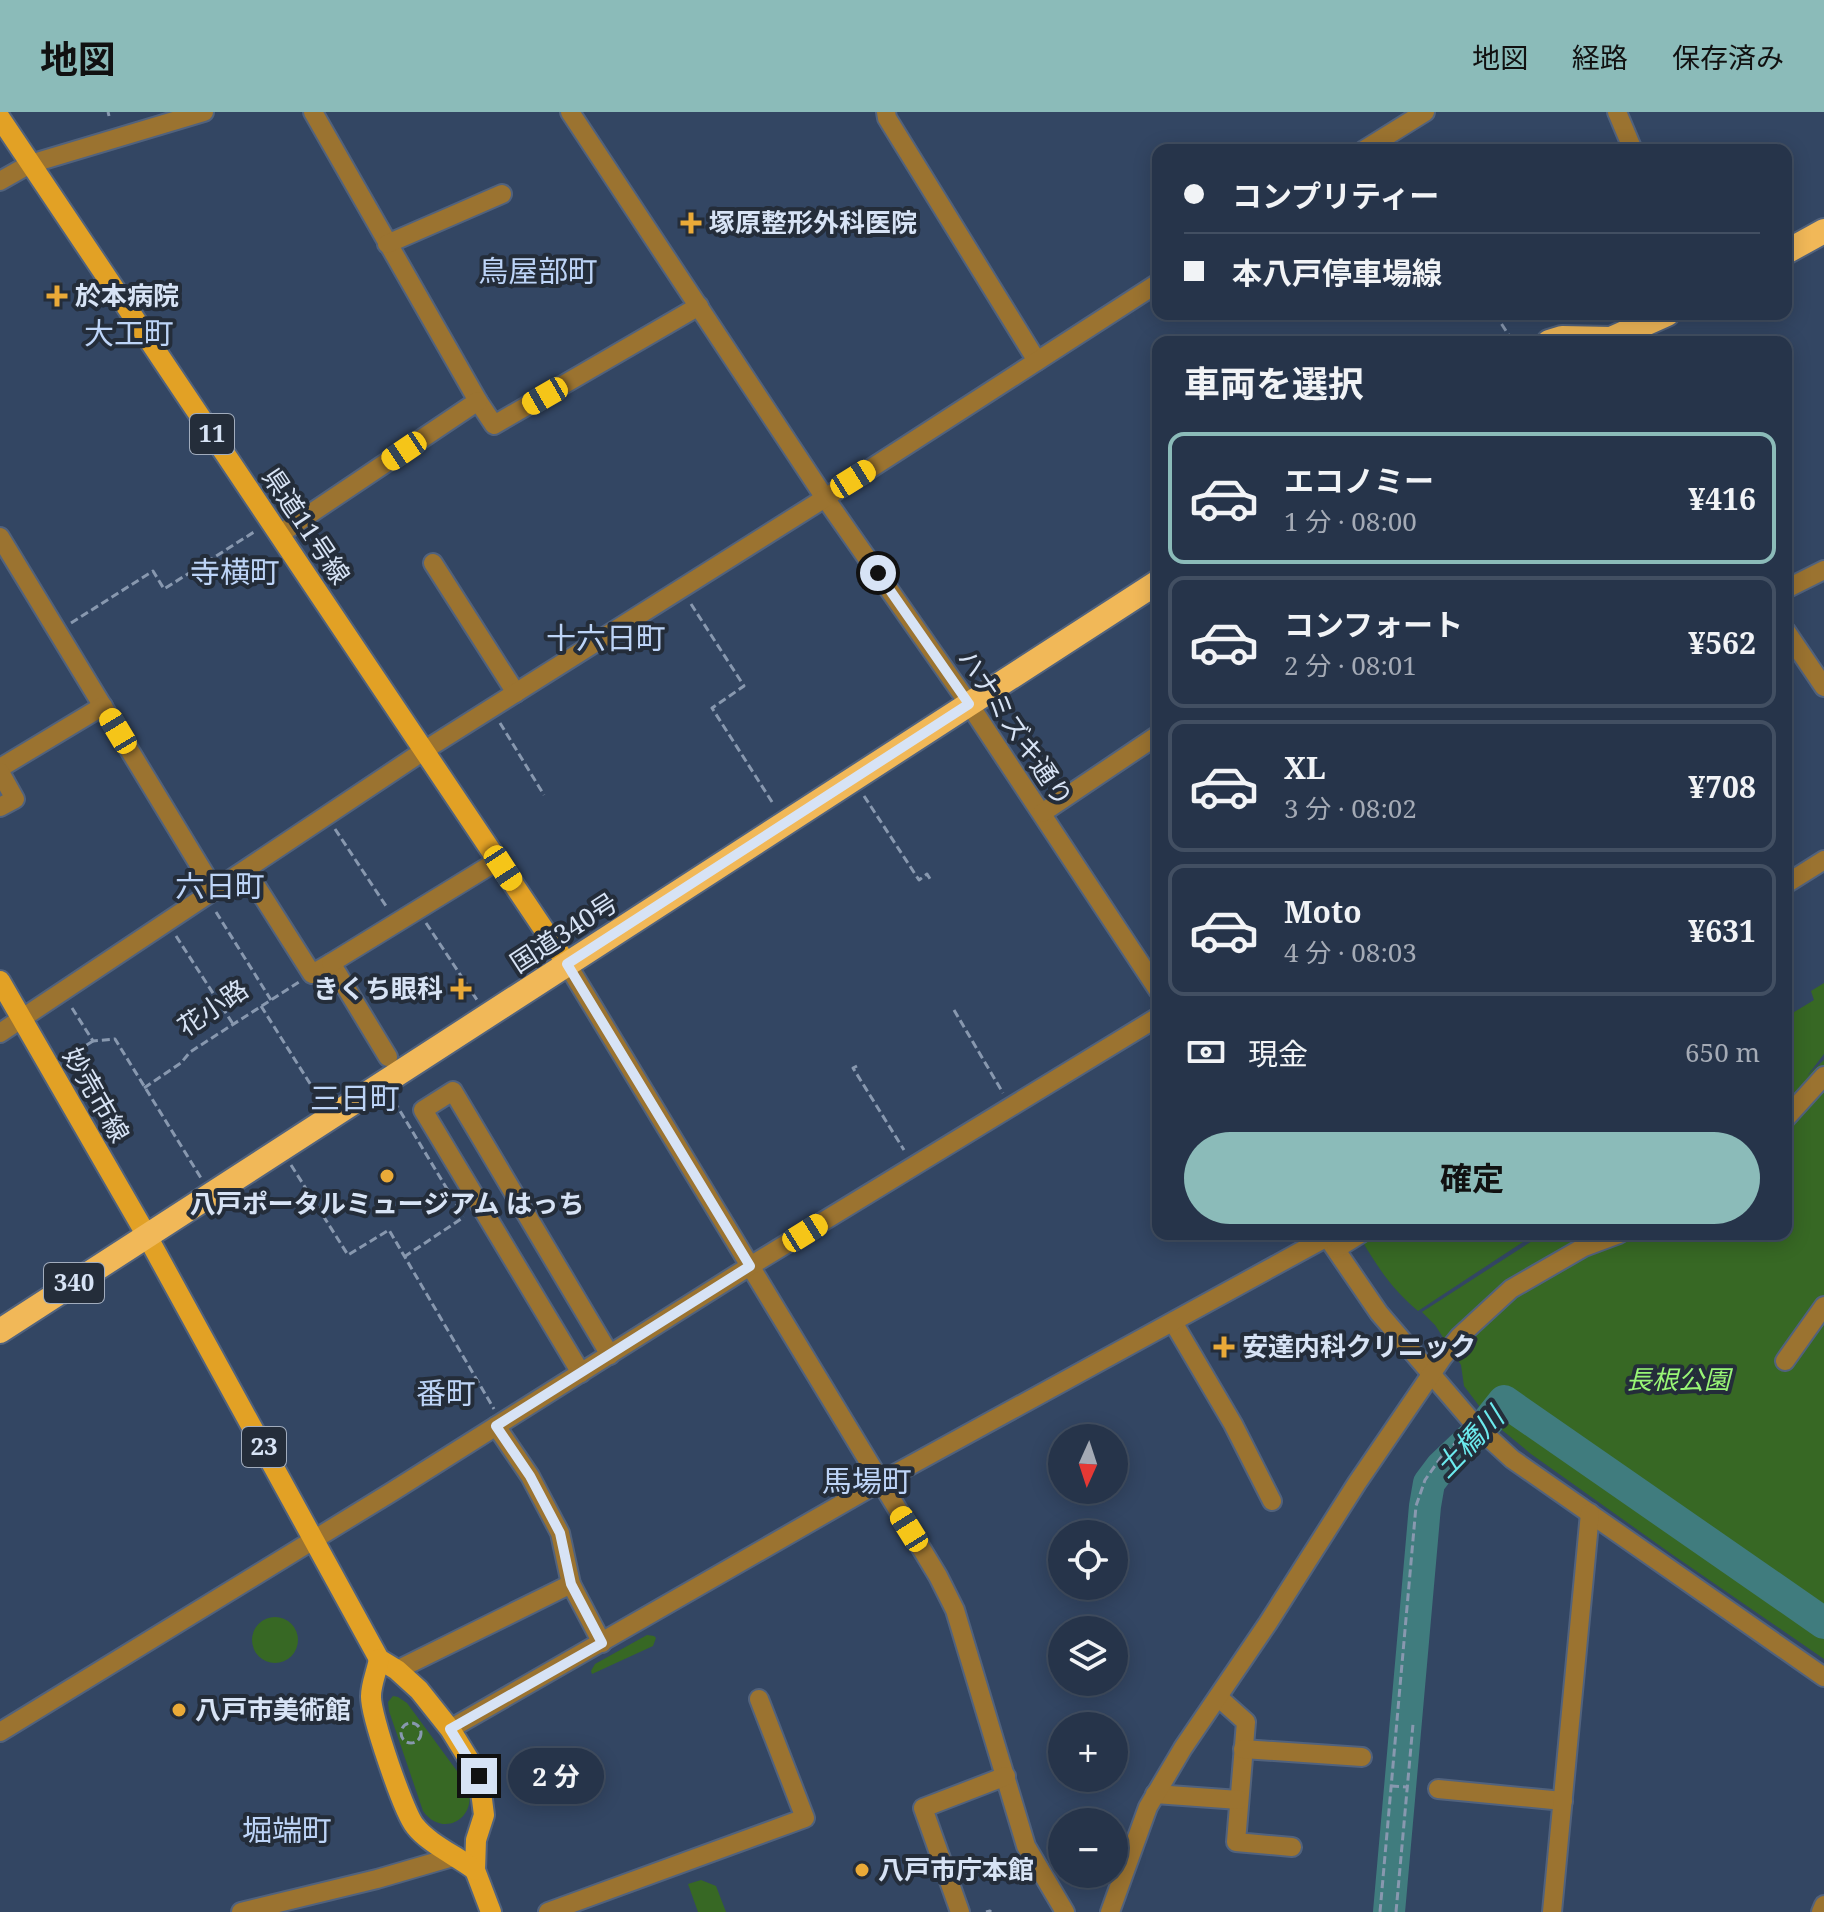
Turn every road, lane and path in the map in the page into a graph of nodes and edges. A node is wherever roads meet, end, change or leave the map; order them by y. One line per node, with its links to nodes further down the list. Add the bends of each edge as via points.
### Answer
1 (204, 112): 11 (street)
2 (313, 112): 15 (street)
3 (570, 112): 18 (street, ハナミズキ通り)
4 (886, 112): 21 (street)
5 (1425, 112): 8 (street)
6 (1617, 112): 10 (street)
7 (0, 118): 11 (main road, 県道11号線 / 11)
8 (1397, 119): 9 (street)
9 (1370, 144)
10 (1630, 144)
11 (30, 164): 12 (street); 25 (main road, 県道11号線 / 11)
12 (0, 181)
13 (502, 194): 15 (street)
14 (1824, 231): 16 (highway)
15 (387, 244): 22 (street)
16 (1792, 249)
17 (1152, 287): 21 (street)
18 (699, 306): 22 (street, via 494,425); 23 (street, ハナミズキ通り)
19 (1655, 320): 20 (highway)
20 (1622, 336)
21 (1037, 361): 23 (street)
22 (478, 401): 25 (street)
23 (825, 498): 35 (street); 36 (street, ハナミズキ通り)
24 (260, 527): 32 (path, via 164,589 153,571)
25 (280, 534): 40 (main road, 県道11号線 / 11)
26 (2, 545): 32 (street)
27 (433, 563): 35 (street)
28 (1824, 570): 30 (street)
29 (1152, 586): 36 (highway, 国道340号 / 340)
30 (1792, 586)
31 (688, 599): 44 (path, via 744,686 712,708)
32 (58, 631): 37 (street)
33 (1792, 640): 34 (street)
34 (1824, 687)
35 (516, 693): 40 (street)
36 (969, 704): 46 (street, ハナミズキ通り); 58 (highway, 国道340号 / 340)
37 (103, 706): 41 (street); 53 (street)
38 (498, 720): 43 (path)
39 (1152, 739): 46 (street)
40 (425, 750): 53 (street); 58 (main road, 県道11号線 / 11)
41 (0, 770): 45 (street, via 15,799)
42 (861, 792): 52 (path, via 919,880 927,874)
43 (544, 795)
44 (774, 805)
45 (0, 807)
46 (1042, 813): 61 (street, ハナミズキ通り)
47 (334, 828): 55 (path)
48 (1824, 860): 50 (street)
49 (489, 866): 54 (street)
50 (1792, 880)
51 (253, 881): 59 (street)
52 (932, 882)
53 (214, 899): 62 (path); 67 (street)
54 (418, 910): 55 (street); 63 (path)
55 (397, 922): 57 (street)
56 (174, 933): 69 (path)
57 (331, 963): 59 (street); 72 (street)
58 (567, 964): 84 (highway, 国道340号 / 340); 88 (street)
59 (312, 974): 62 (path, 花小路)
60 (0, 981): 67 (main road, 妙売市線)
61 (1152, 981)
62 (271, 1000): 65 (path, 花小路)
63 (477, 1000)
64 (68, 1002): 71 (path)
65 (261, 1006): 69 (path, 花小路); 78 (path)
66 (954, 1010): 79 (path)
67 (22, 1019): 70 (street); 84 (main road, 妙売市線)
68 (1152, 1021): 79 (street)
69 (233, 1025): 76 (path, 花小路)
70 (0, 1033)
71 (93, 1041): 73 (path); 76 (path, via 115,1039)
72 (388, 1057)
73 (58, 1063)
74 (857, 1066): 82 (path, via 853,1068)
75 (1824, 1076): 80 (street)
76 (144, 1088): 83 (path)
77 (392, 1099): 87 (path, via 465,1217)
78 (321, 1101)
79 (1011, 1107): 82 (street)
80 (1792, 1112)
81 (291, 1165): 87 (path, via 348,1255 389,1230)
82 (914, 1166): 88 (street)
83 (201, 1178)
84 (147, 1236): 91 (highway, 国道340号 / 340); 101 (main road, 23)
85 (1329, 1240): 90 (street); 95 (street, via 1379,1313)
86 (1603, 1240): 95 (street, via 1511,1289 1460,1336)
87 (404, 1257): 96 (path)
88 (750, 1266): 92 (street); 98 (street)
89 (1824, 1306): 93 (street)
90 (1173, 1322): 98 (street); 99 (street)
91 (0, 1331)
92 (615, 1352): 94 (street); 94 (street, via 598,1310 585,1311 453,1091 423,1110)
93 (1785, 1361)
94 (581, 1373): 96 (street)
95 (1431, 1375): 100 (street, via 1512,1459); 106 (street)
96 (499, 1424): 101 (street); 102 (street, via 560,1533)
97 (1463, 1436): 115 (path, via 1425,1480 1416,1506)
98 (880, 1482): 103 (street); 114 (street, via 955,1610)
99 (1272, 1501)
100 (1590, 1513): 105 (street); 120 (street)
101 (314, 1539): 104 (main road, 23); 111 (street)
102 (571, 1584): 103 (street); 104 (street)
103 (602, 1643): 110 (street)
104 (388, 1665): 110 (main road, 23, via 419,1690); 122 (main road, via 371,1696 402,1799 414,1825)
105 (1824, 1677)
106 (1218, 1697): 112 (street, via 1246,1722); 118 (street)
107 (759, 1699): 127 (street, via 805,1818)
108 (1413, 1724): 116 (path)
109 (420, 1727): 109 (path, via 417,1742 402,1737 406,1724)
110 (450, 1729): 123 (main road, 23, via 483,1792)
111 (0, 1732)
112 (1243, 1749): 113 (street); 119 (street)
113 (1362, 1757)
114 (1006, 1776): 128 (street, via 923,1808); 129 (street, via 1026,1846)
115 (1391, 1786): 116 (path); 131 (path)
116 (1407, 1787): 132 (path)
117 (1438, 1789): 120 (street)
118 (1155, 1794): 119 (street); 130 (street)
119 (1239, 1800): 121 (street, via 1236,1842)
120 (1563, 1801): 133 (street)
121 (1292, 1847)
122 (456, 1856): 123 (main road); 125 (street)
123 (475, 1870): 126 (main road, 23)
124 (1824, 1905): 134 (street)
125 (241, 1912)
126 (491, 1912)
127 (548, 1912)
128 (960, 1912)
129 (1065, 1912)
130 (1110, 1912)
131 (1380, 1912)
132 (1396, 1912)
133 (1552, 1912)
134 (1821, 1912)

